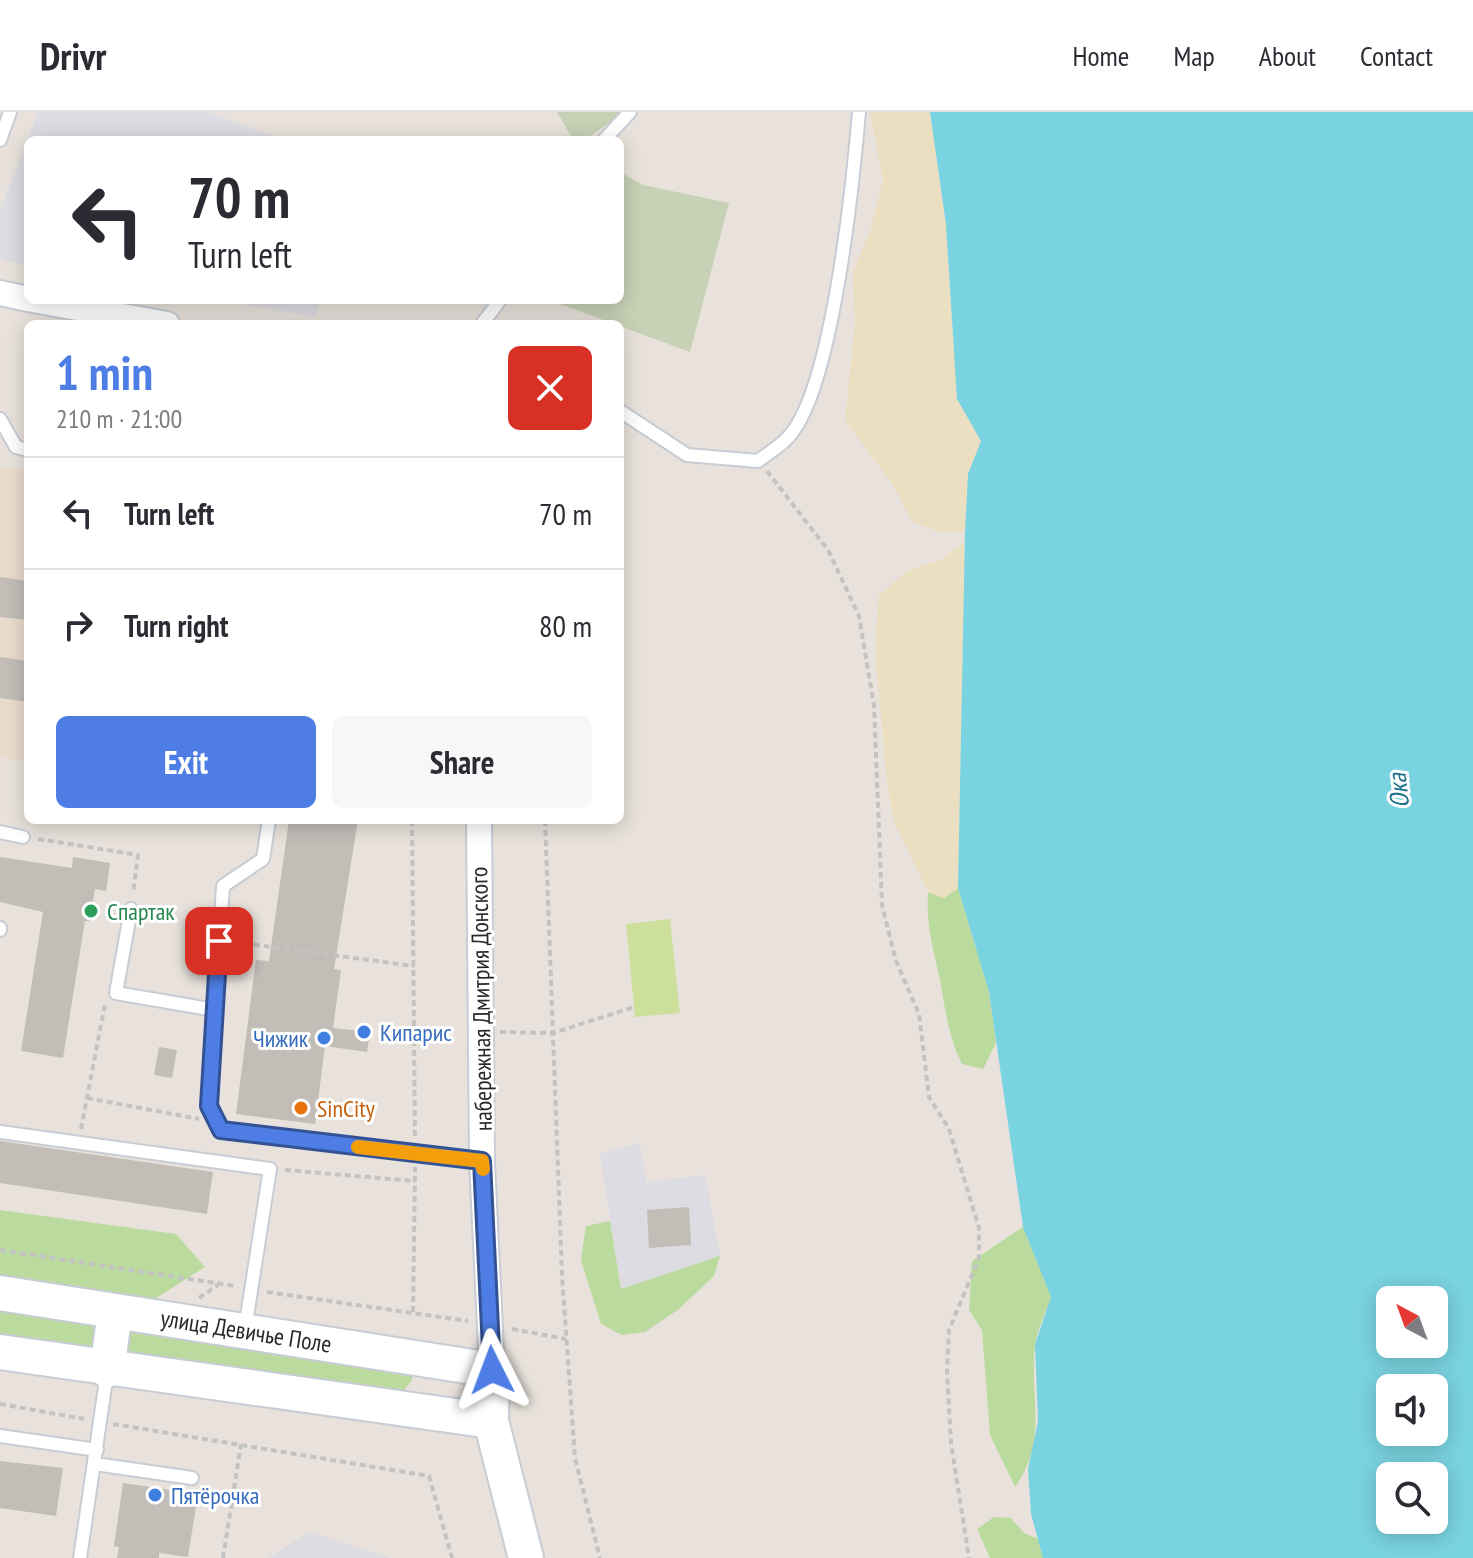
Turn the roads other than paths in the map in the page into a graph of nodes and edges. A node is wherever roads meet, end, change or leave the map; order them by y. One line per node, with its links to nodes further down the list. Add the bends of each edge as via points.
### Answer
1 (10, 112): 5 (lane)
2 (630, 112): 4 (lane)
3 (859, 112): 10 (lane, via 834,296 815,386 791,434 758,461 687,455)
4 (608, 136)
5 (0, 140)
6 (0, 293): 7 (street)
7 (24, 299)
8 (47, 304): 9 (street)
9 (115, 320)
10 (624, 414)
11 (0, 419): 12 (lane, via 16,447)
12 (24, 449)
13 (268, 824): 18 (lane, via 263,859 223,886)
14 (479, 824): 20 (street, набережная Дмитрия Донского)
15 (0, 832): 16 (lane)
16 (23, 837)
17 (131, 909): 18 (lane, via 116,993)
18 (215, 1010): 20 (lane, via 209,1106 221,1130)
19 (0, 1132): 23 (lane, via 270,1169)
20 (482, 1161): 26 (street, набережная Дмитрия Донского)
21 (0, 1293): 22 (street, улица Девичье Поле)
22 (115, 1311): 23 (street, улица Девичье Поле); 25 (street)
23 (245, 1332): 26 (street, улица Девичье Поле)
24 (0, 1352): 25 (street)
25 (107, 1370): 27 (street); 29 (lane)
26 (492, 1370): 27 (street, набережная Дмитрия Донского)
27 (491, 1421): 33 (street, набережная Дмитрия Донского)
28 (0, 1436): 29 (lane)
29 (97, 1450): 30 (lane)
30 (95, 1464): 31 (lane); 32 (lane)
31 (192, 1478)
32 (80, 1558)
33 (526, 1558)

